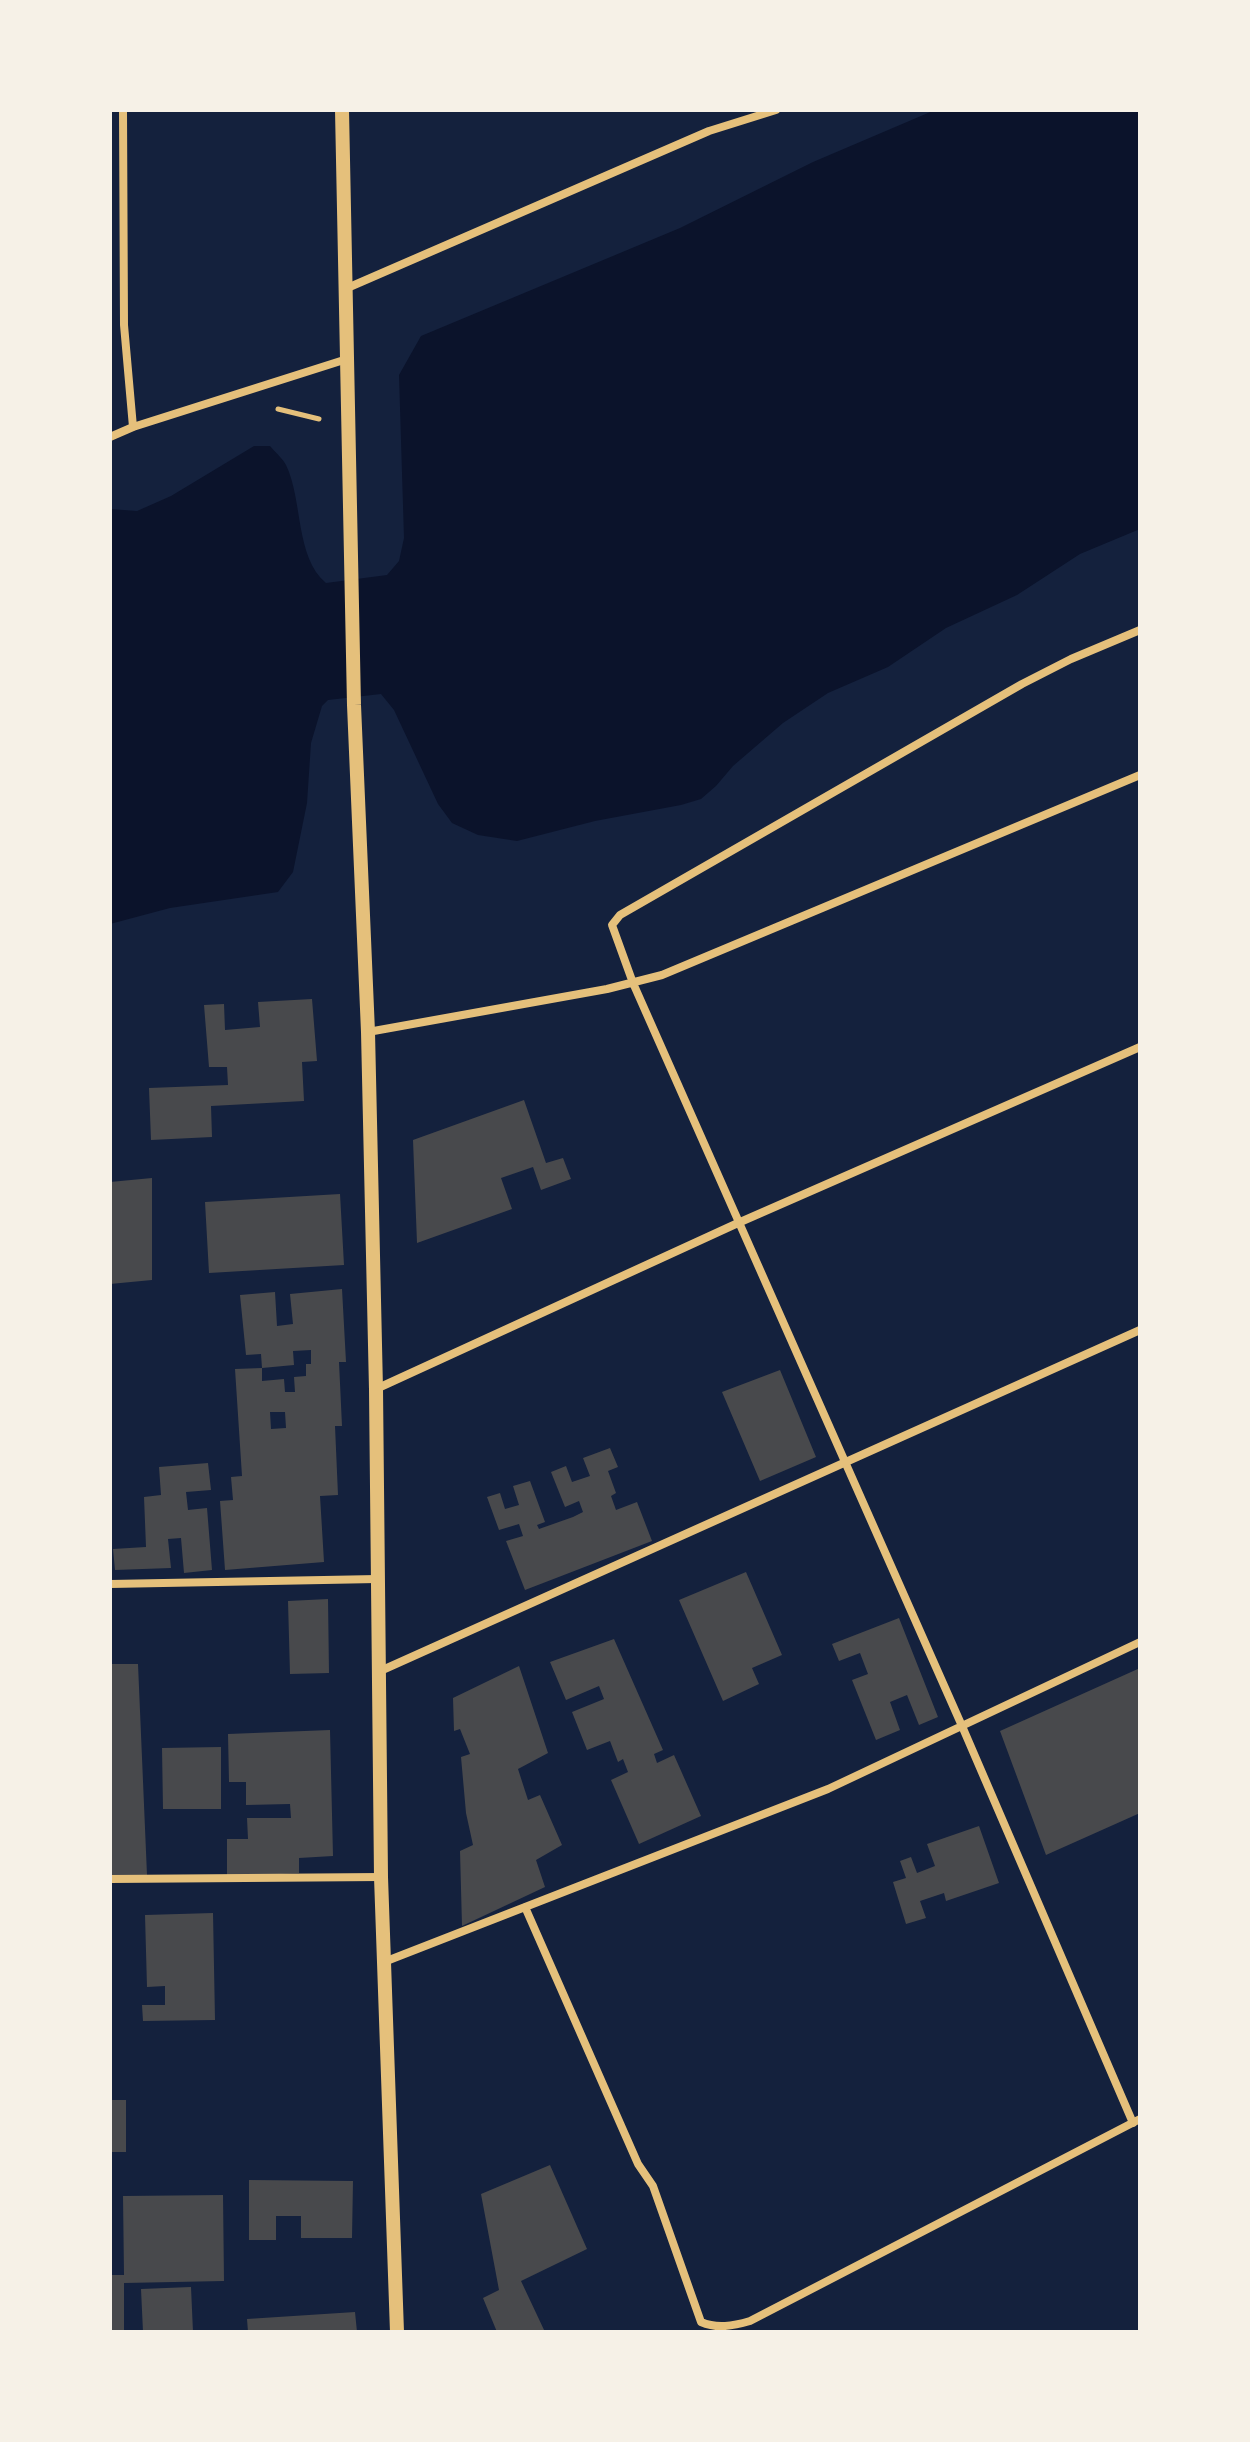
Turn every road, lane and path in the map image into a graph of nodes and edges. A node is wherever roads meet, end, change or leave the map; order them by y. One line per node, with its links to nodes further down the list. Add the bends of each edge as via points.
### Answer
1 (123, 110): 6 (street, via 124,325)
2 (342, 110): 4 (street)
3 (776, 110): 4 (street, via 709,131)
4 (345, 289): 5 (street)
5 (348, 358): 6 (street); 11 (street, via 354,705)
6 (133, 427): 7 (street)
7 (110, 437)
8 (1140, 630): 10 (street, via 1022,684 620,915 612,925)
9 (1140, 775): 10 (street, via 699,961)
10 (633, 983): 11 (street); 13 (street)
11 (368, 1032): 15 (street)
12 (1140, 1047): 13 (street)
13 (738, 1223): 15 (street); 16 (street)
14 (1140, 1330): 16 (street)
15 (376, 1389): 17 (street)
16 (844, 1464): 20 (street); 21 (street)
17 (377, 1579): 18 (street); 20 (street)
18 (110, 1584)
19 (1140, 1642): 21 (street)
20 (377, 1672): 22 (street)
21 (962, 1726): 24 (street, via 828,1789); 26 (street)
22 (381, 1877): 23 (street); 25 (street)
23 (110, 1879)
24 (525, 1907): 25 (street); 26 (street, via 638,2164 653,2186 701,2322 711,2326 750,2321)
25 (384, 1962): 27 (street)
26 (1136, 2121)
27 (397, 2332)

